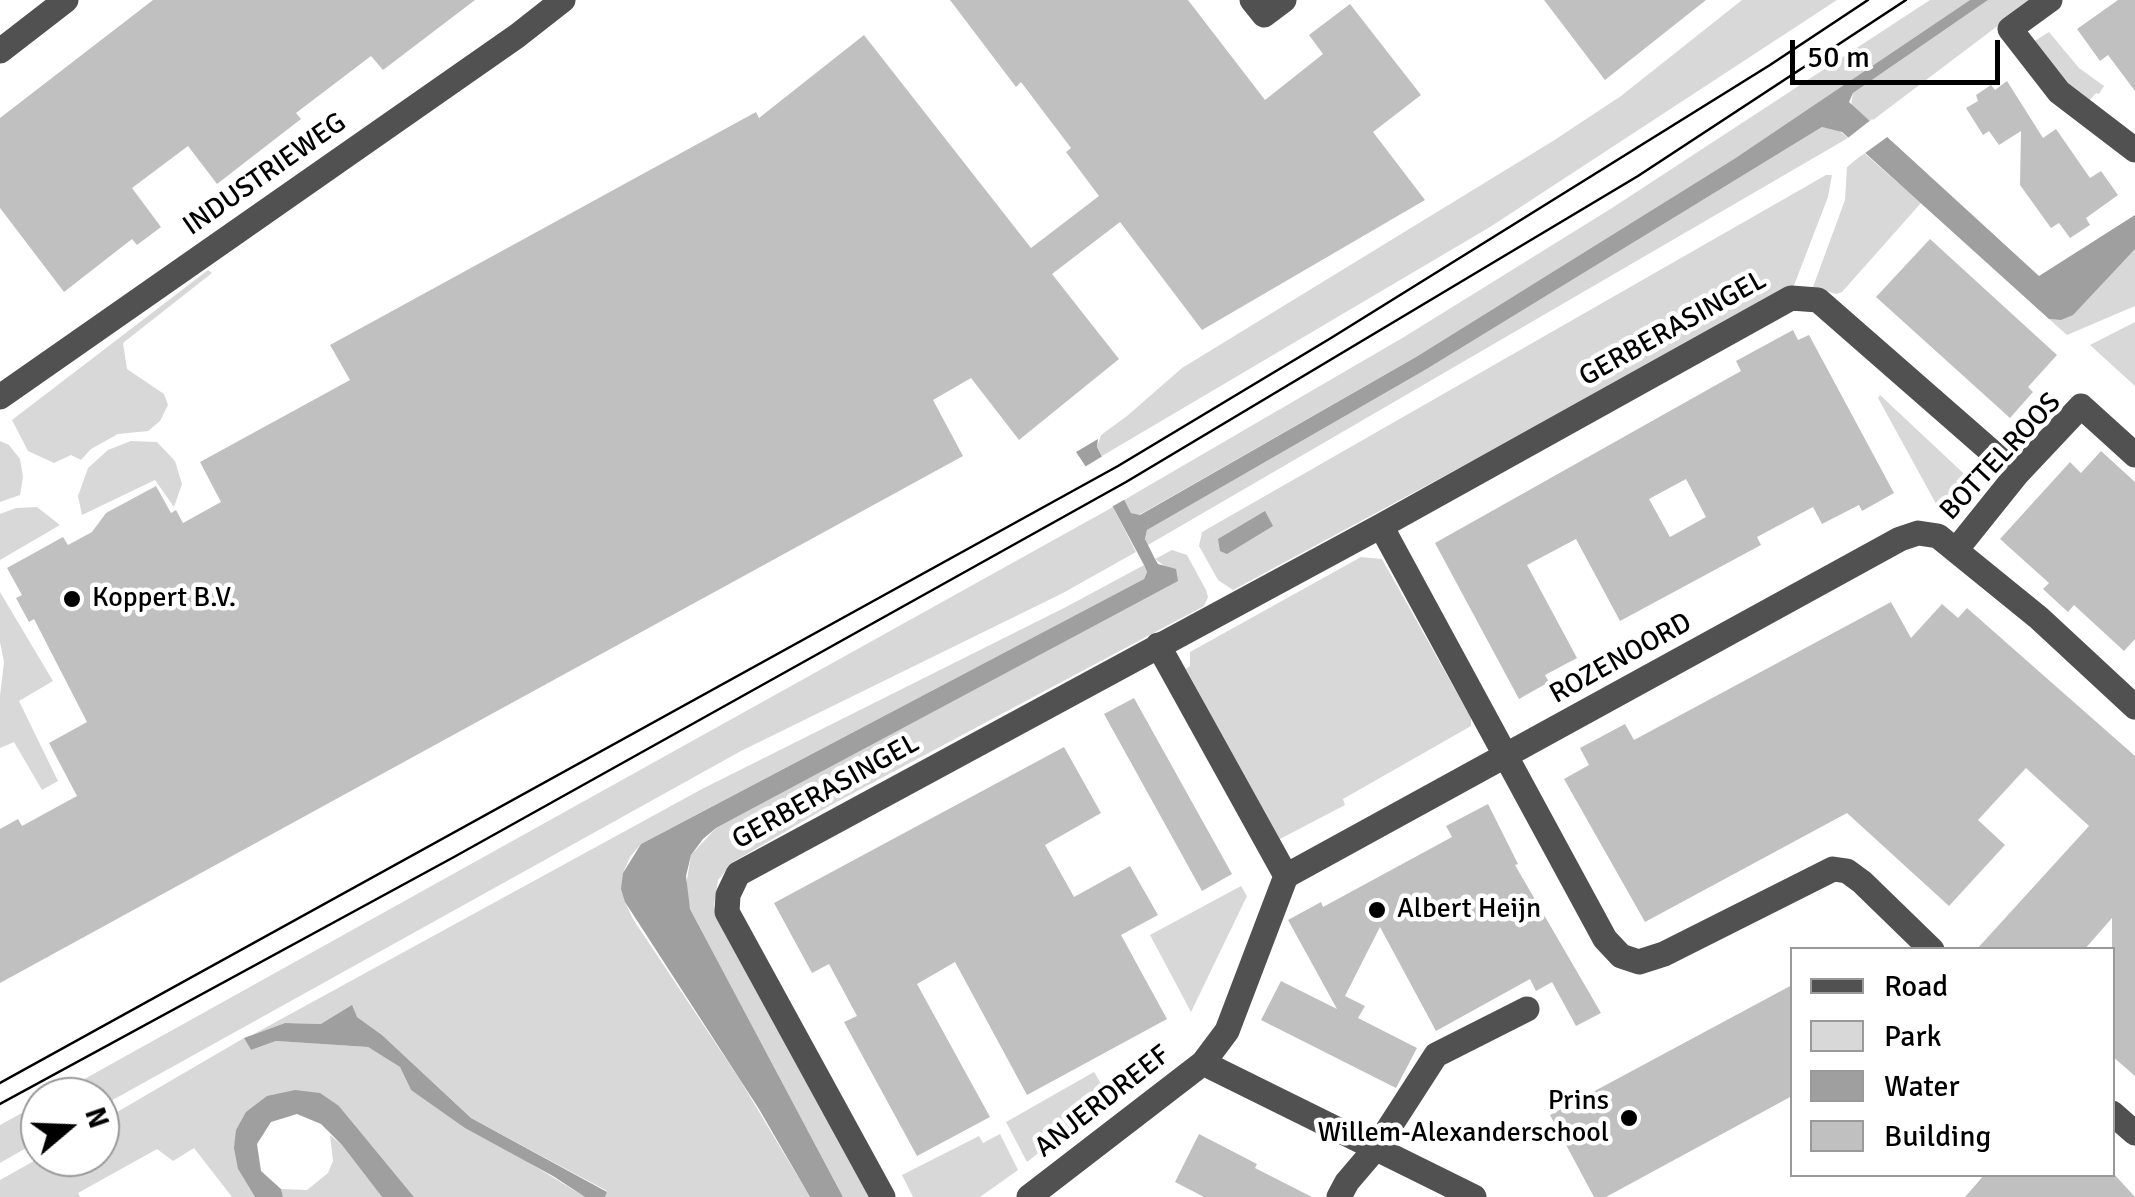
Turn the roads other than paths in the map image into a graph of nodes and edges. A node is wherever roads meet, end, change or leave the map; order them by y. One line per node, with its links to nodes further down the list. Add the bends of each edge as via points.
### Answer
1 (66, 0): 6 (street)
2 (564, 0): 8 (street, INDUSTRIEWEG)
3 (1252, 0): 4 (street, via 1264,15)
4 (1284, 0)
5 (2050, 0): 7 (street, via 2010,29 2059,92)
6 (0, 51)
7 (2135, 150)
8 (0, 397)
9 (2135, 455): 10 (street, BOTTELROOS, via 2081,406)
10 (2018, 474): 11 (street, GERBERASINGEL, via 1818,300 1797,297); 12 (street, BOTTELROOS)
11 (1381, 526): 13 (street, GERBERASINGEL); 15 (street)
12 (1956, 550): 14 (street, ROZENOORD); 15 (street, ROZENOORD, via 1938,536 1900,539)
13 (1158, 645): 16 (street); 23 (street, GERBERASINGEL, via 738,874 727,912)
14 (2135, 707)
15 (1504, 757): 16 (street, ROZENOORD); 17 (street, via 1605,940 1621,956 1639,962 1664,954 1833,869 1862,882)
16 (1286, 876): 19 (street, via 1226,1031)
17 (1929, 947)
18 (1527, 1009): 22 (street, via 1436,1055)
19 (1203, 1063): 22 (street, ANJERDREEF); 24 (street, ANJERDREEF)
20 (2115, 1116): 21 (street)
21 (2135, 1134)
22 (1376, 1148): 25 (street); 26 (street, ANJERDREEF)
23 (883, 1197)
24 (1029, 1197)
25 (1338, 1197)
26 (1474, 1197)

